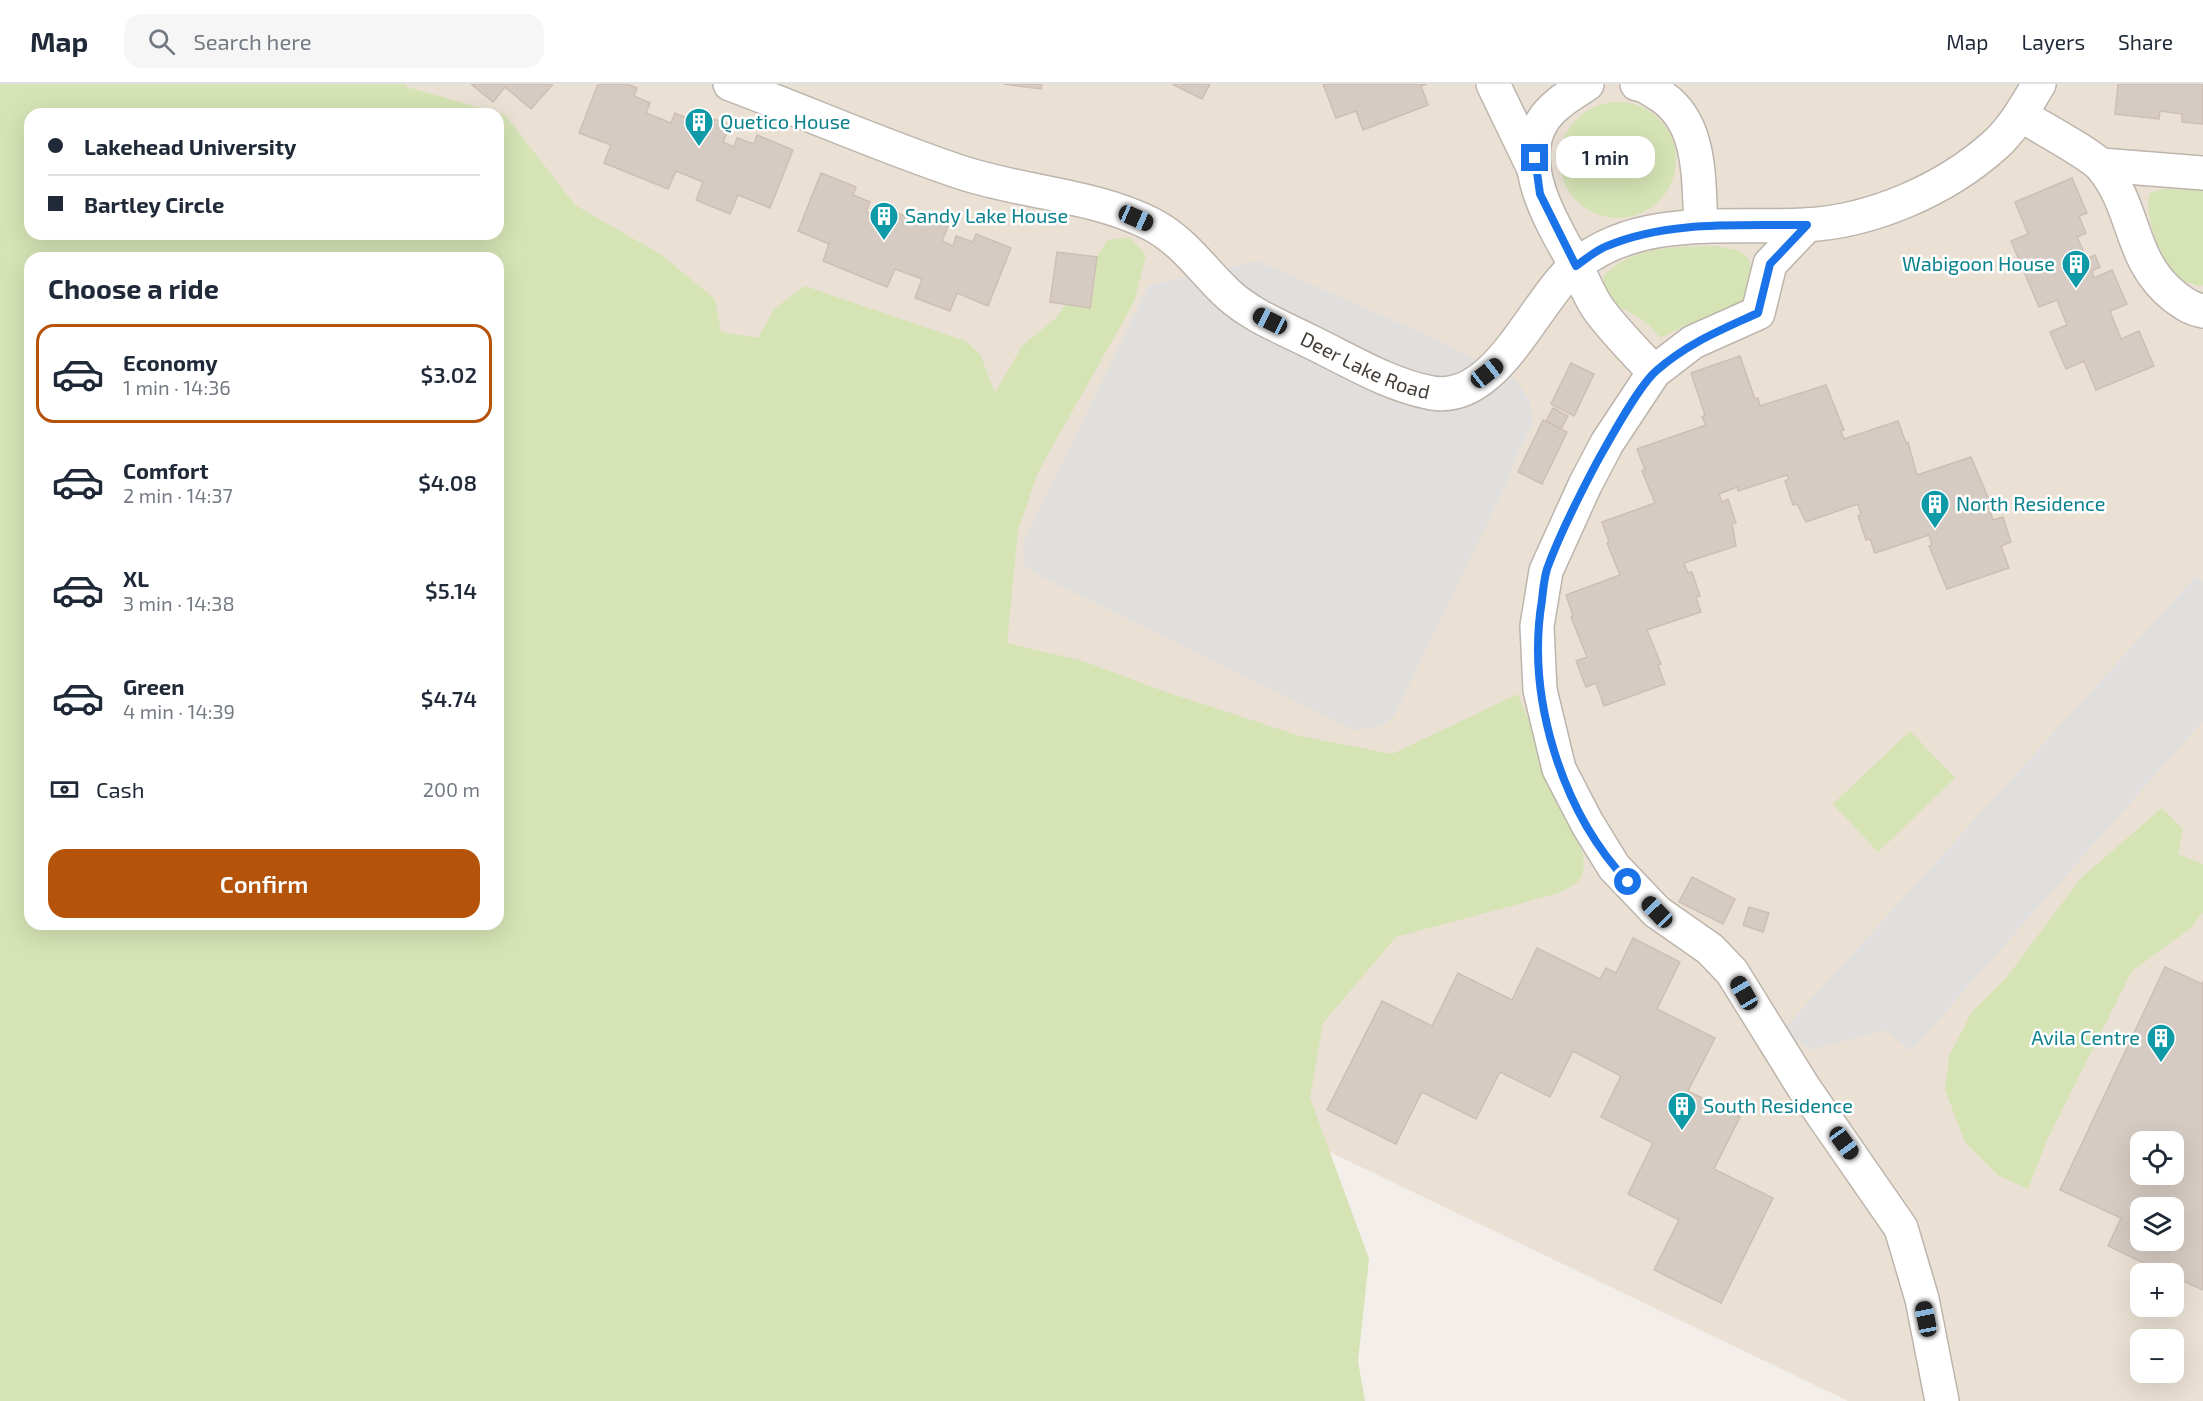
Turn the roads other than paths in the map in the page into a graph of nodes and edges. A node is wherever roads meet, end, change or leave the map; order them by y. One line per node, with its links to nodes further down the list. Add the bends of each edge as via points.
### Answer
1 (730, 84): 12 (lane, Deer Lake Road, via 964,173 1121,211 1154,225 1175,239 1230,297 1255,313 1369,371 1437,394 1469,387 1505,359 1548,297)
2 (1493, 84): 8 (lane)
3 (1587, 84): 8 (lane, via 1564,99 1542,122 1534,146)
4 (1637, 84): 11 (lane, via 1669,100 1686,120 1695,149)
5 (2039, 84): 6 (lane, Deer Lake Road)
6 (2021, 114): 7 (lane); 10 (lane, Deer Lake Road, via 1997,144 1960,171 1918,194 1864,216)
7 (2101, 165): 9 (lane); 13 (lane, via 2124,203 2134,238 2158,283 2191,309)
8 (1535, 171): 12 (lane, via 1551,220)
9 (2203, 173)
10 (1807, 225): 11 (lane, Deer Lake Road); 14 (lane, via 1770,264 1758,313 1693,342)
11 (1701, 226): 12 (lane, Deer Lake Road, via 1638,235 1605,247)
12 (1576, 266): 14 (lane, via 1598,308)
13 (2203, 310)
14 (1654, 372): 15 (lane, via 1596,464 1546,571 1537,657 1540,690 1559,769 1614,867 1657,912 1710,949 1732,972 1804,1088 1901,1228 1922,1299)
15 (1942, 1401)

